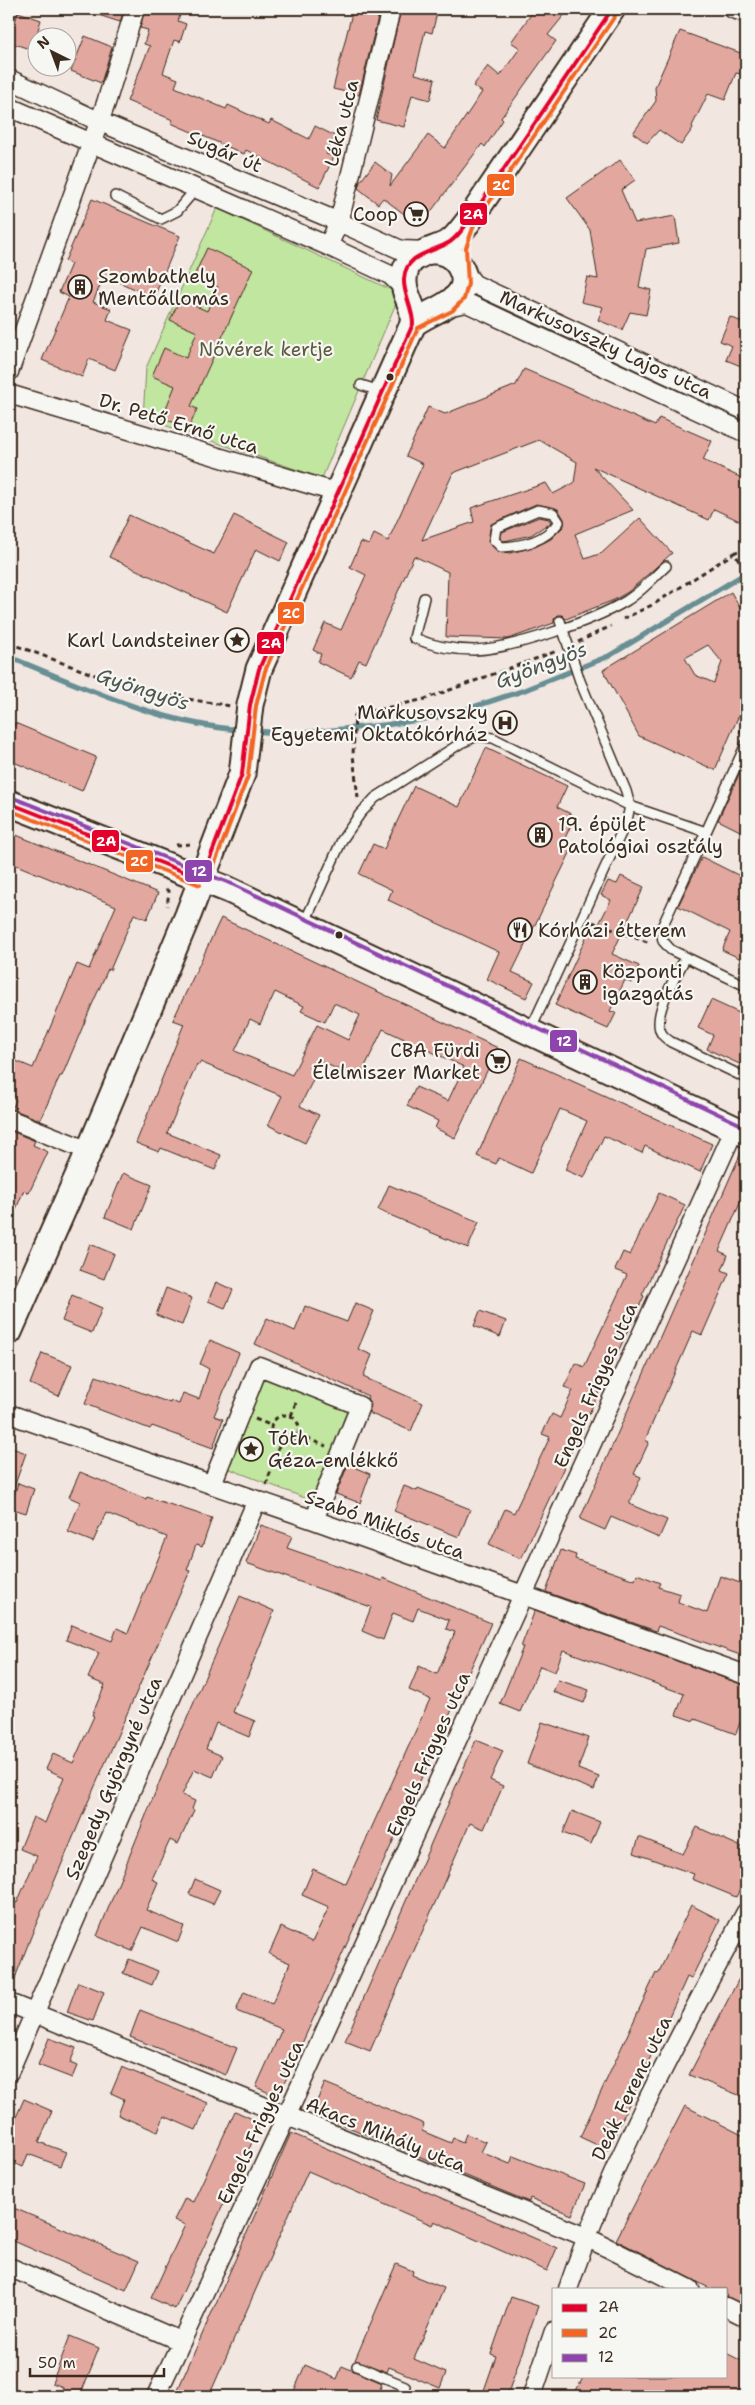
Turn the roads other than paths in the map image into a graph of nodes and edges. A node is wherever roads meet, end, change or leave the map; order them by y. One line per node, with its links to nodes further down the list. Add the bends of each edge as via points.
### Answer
1 (135, 9): 8 (street)
2 (391, 9): 12 (street, Léka utca)
3 (612, 9): 13 (street)
4 (733, 9): 5 (street)
5 (746, 13)
6 (9, 79): 8 (street, Sugár út)
7 (9, 107): 9 (street)
8 (98, 121): 9 (street); 12 (street, Sugár út)
9 (91, 144): 10 (street); 20 (street)
10 (196, 190): 11 (lane, via 177,211 161,219); 14 (street)
11 (115, 196)
12 (338, 222): 14 (street, Léka utca); 15 (street, Sugár út, via 401,250)
13 (468, 222): 15 (street, via 452,240); 16 (street, via 460,246)
14 (328, 246): 17 (street, via 390,275)
15 (428, 251): 16 (street, via 446,253); 17 (street, via 408,264 404,281)
16 (460, 266): 18 (street, via 463,279 460,292); 22 (street, Markusovszky Lajos utca, via 474,284)
17 (407, 294): 18 (street, via 422,308); 19 (street, via 414,312)
18 (442, 308): 19 (street); 23 (street, Markusovszky Lajos utca, via 467,303)
19 (412, 324): 24 (street, via 372,389)
20 (9, 372)
21 (9, 394): 24 (street, Dr. Pető Ernő utca)
22 (746, 411)
23 (746, 433)
24 (338, 493): 33 (street, via 259,669 250,706 242,774)
25 (531, 542): 25 (lane, via 550,534 559,522 553,513 538,510 496,528 494,540 501,547)
26 (666, 566): 28 (lane, via 627,600)
27 (424, 598): 28 (lane, via 414,638 432,646 475,650 519,642)
28 (561, 625): 31 (lane, via 580,682)
29 (746, 744): 32 (lane)
30 (9, 803): 33 (street)
31 (630, 806): 32 (lane); 34 (lane, via 493,738 477,736 375,798 360,814 342,840); 37 (lane, via 627,820)
32 (706, 832): 35 (lane, via 661,929 663,941 671,950)
33 (202, 879): 34 (street); 41 (street)
34 (304, 925): 37 (street)
35 (686, 957): 36 (lane); 38 (lane, via 660,1011 661,1034 671,1042)
36 (746, 986)
37 (530, 1032): 40 (street)
38 (746, 1078)
39 (9, 1119): 41 (street)
40 (741, 1131): 47 (street, Engels Frigyes utca)
41 (89, 1151): 42 (street)
42 (9, 1332)
43 (9, 1414): 44 (street, Szabó Miklós utca)
44 (212, 1484): 45 (street, Szabó Miklós utca); 46 (street, via 259,1366 360,1406)
45 (257, 1500): 46 (street, Szabó Miklós utca); 51 (street, Szegedy Györgyné utca)
46 (314, 1520): 47 (street, Szabó Miklós utca)
47 (522, 1597): 48 (street, Szabó Miklós utca); 53 (street, Engels Frigyes utca)
48 (746, 1675)
49 (746, 1912): 54 (street, Deák Ferenc utca, via 657,2078)
50 (9, 2003): 51 (street, Akacs Mihály utca)
51 (34, 2013): 52 (street, Szegedy Györgyné utca); 53 (street, Akacs Mihály utca)
52 (9, 2072)
53 (286, 2117): 54 (street, Akacs Mihály utca); 61 (street, Engels Frigyes utca)
54 (586, 2237): 56 (street, Deák Ferenc utca); 57 (street, Akacs Mihály utca)
55 (9, 2267): 61 (street)
56 (568, 2288)
57 (688, 2288)
58 (728, 2308): 59 (street)
59 (746, 2317)
60 (552, 2337): 65 (street)
61 (180, 2341): 63 (street, Engels Frigyes utca)
62 (358, 2366): 64 (lane, via 405,2386)
63 (156, 2396)
64 (400, 2396)
65 (532, 2396)

